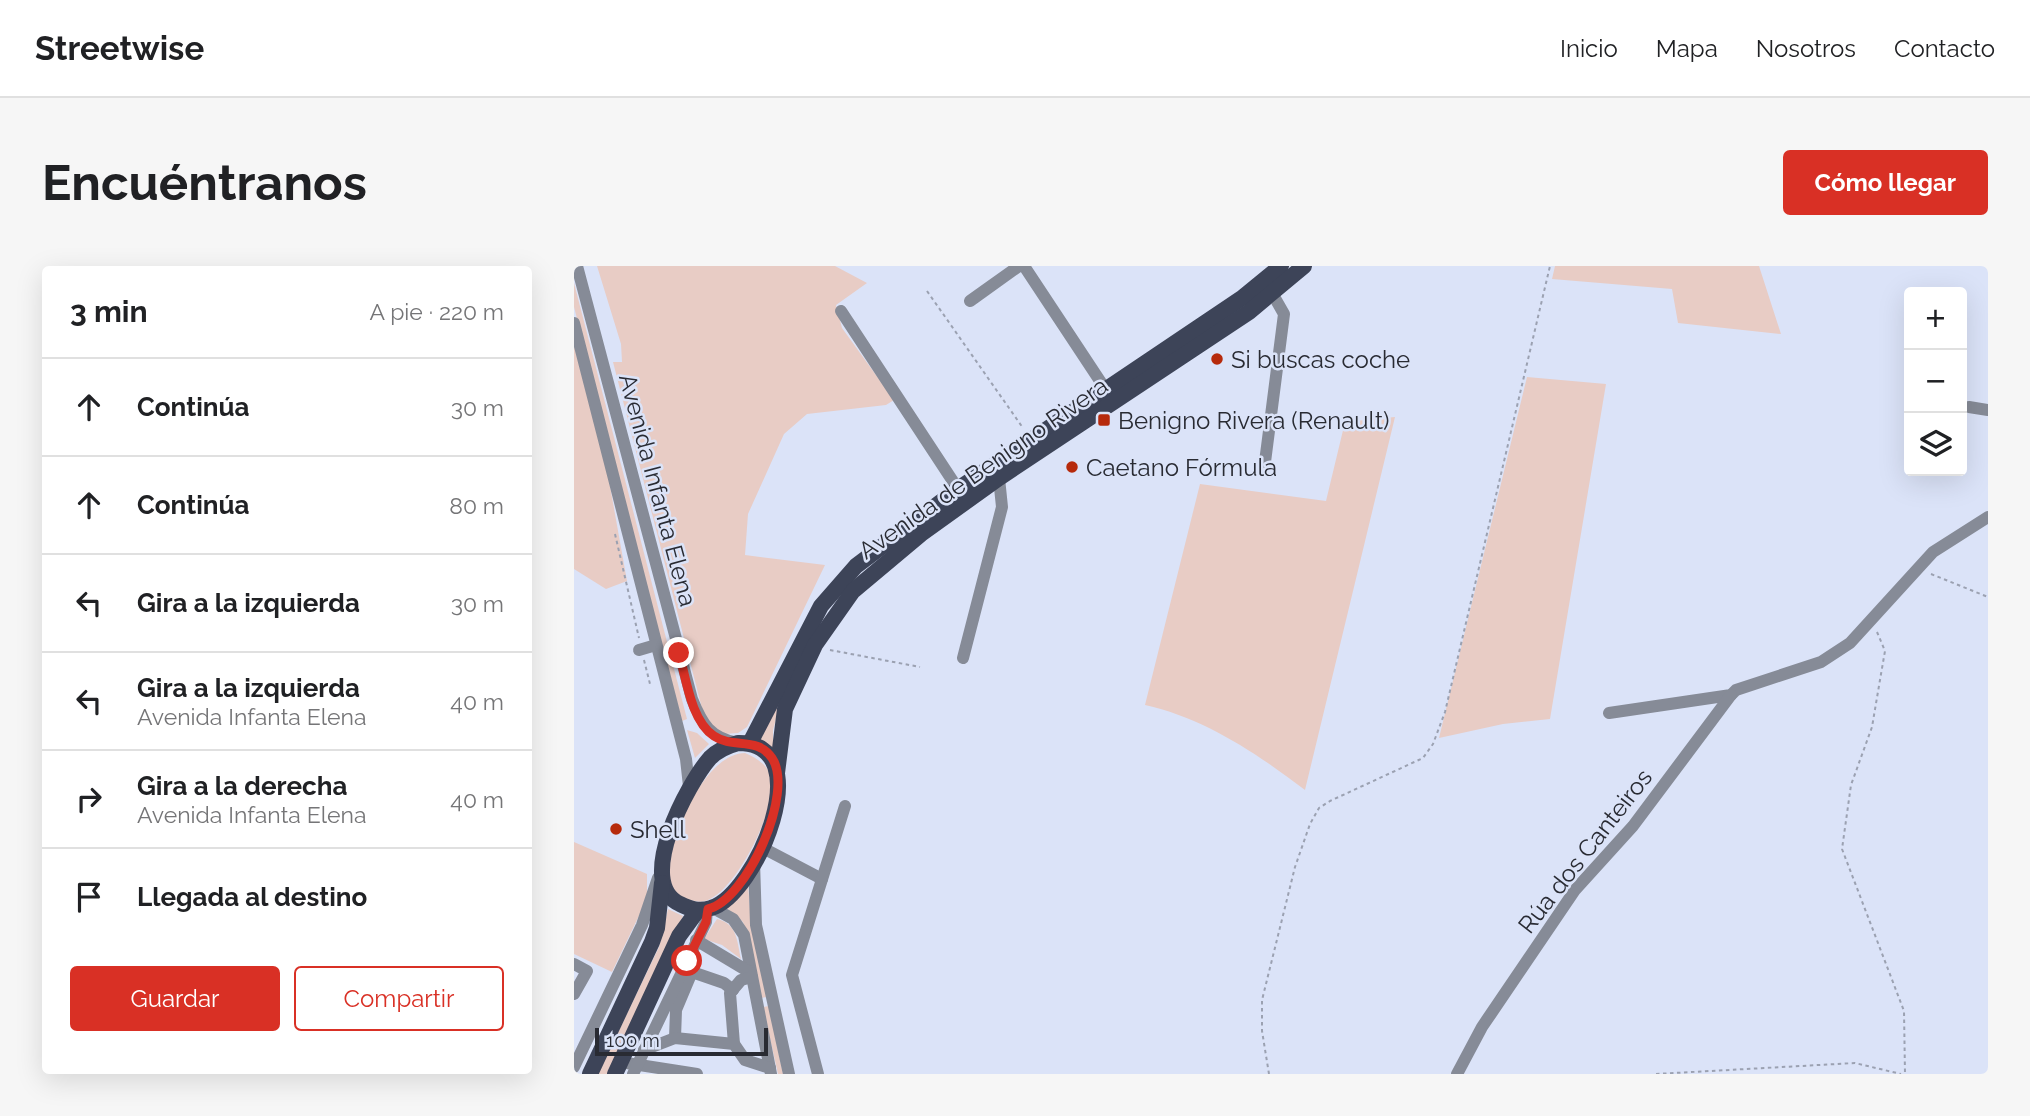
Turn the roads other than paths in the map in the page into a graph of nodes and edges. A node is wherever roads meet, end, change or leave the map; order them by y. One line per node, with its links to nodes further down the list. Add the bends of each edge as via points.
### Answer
1 (577, 266): 21 (street, Avenida Infanta Elena, via 692,699 701,722 713,736)
2 (1022, 266): 6 (street); 9 (street)
3 (1281, 266): 9 (main road, Avenida de Benigno Rivera, via 1242,298)
4 (1304, 266): 5 (main road, Avenida de Benigno Rivera)
5 (1272, 293): 12 (street, via 1284,314); 13 (main road, Avenida de Benigno Rivera)
6 (970, 301)
7 (841, 312): 14 (street)
8 (574, 323): 16 (street, Avenida Infanta Elena)
9 (1106, 390): 14 (main road, Avenida de Benigno Rivera)
10 (1969, 407): 11 (street)
11 (1988, 410)
12 (1265, 461)
13 (999, 478): 18 (street, via 1002,507); 22 (main road, Avenida de Benigno Rivera, via 880,565 853,591 815,645 785,709)
14 (958, 489): 21 (main road, Avenida de Benigno Rivera, via 856,566 821,606)
15 (1988, 517): 19 (street, via 1933,552 1850,643 1821,662)
16 (656, 645): 17 (street); 23 (street, Avenida Infanta Elena)
17 (639, 650)
18 (963, 659)
19 (1731, 695): 20 (street); 48 (street, Rúa dos Canteiros, via 1633,826 1575,890 1482,1027)
20 (1609, 713)
21 (744, 743): 22 (main road, via 764,749); 23 (main road, via 724,747)
22 (777, 773): 25 (main road, Avenida de Benigno Rivera, via 779,789 772,820)
23 (689, 786): 26 (main road, via 669,835)
24 (845, 806): 27 (street)
25 (758, 853): 27 (street); 28 (main road, Avenida de Benigno Rivera, via 729,897); 46 (street, via 756,925)
26 (662, 875): 28 (main road, via 675,902); 37 (street); 44 (main road, via 652,942)
27 (822, 879): 47 (street, via 792,975)
28 (706, 909): 29 (street); 31 (street, via 733,919 744,936); 41 (main road, via 689,919)
29 (696, 940): 31 (street); 32 (street)
30 (574, 964): 34 (street, via 587,971)
31 (751, 975): 33 (street); 43 (street)
32 (684, 979): 33 (street, via 692,972); 36 (street); 39 (street)
33 (733, 990): 38 (street)
34 (574, 994)
35 (574, 1034): 37 (street)
36 (675, 1038): 38 (street); 39 (street)
37 (587, 1040): 40 (street)
38 (734, 1044): 43 (street, via 745,1060)
39 (645, 1050): 42 (street)
40 (574, 1067)
41 (618, 1068): 42 (street)
42 (635, 1070): 45 (street)
43 (770, 1071)
44 (590, 1074)
45 (697, 1074)
46 (789, 1074)
47 (818, 1074)
48 (1457, 1074)

